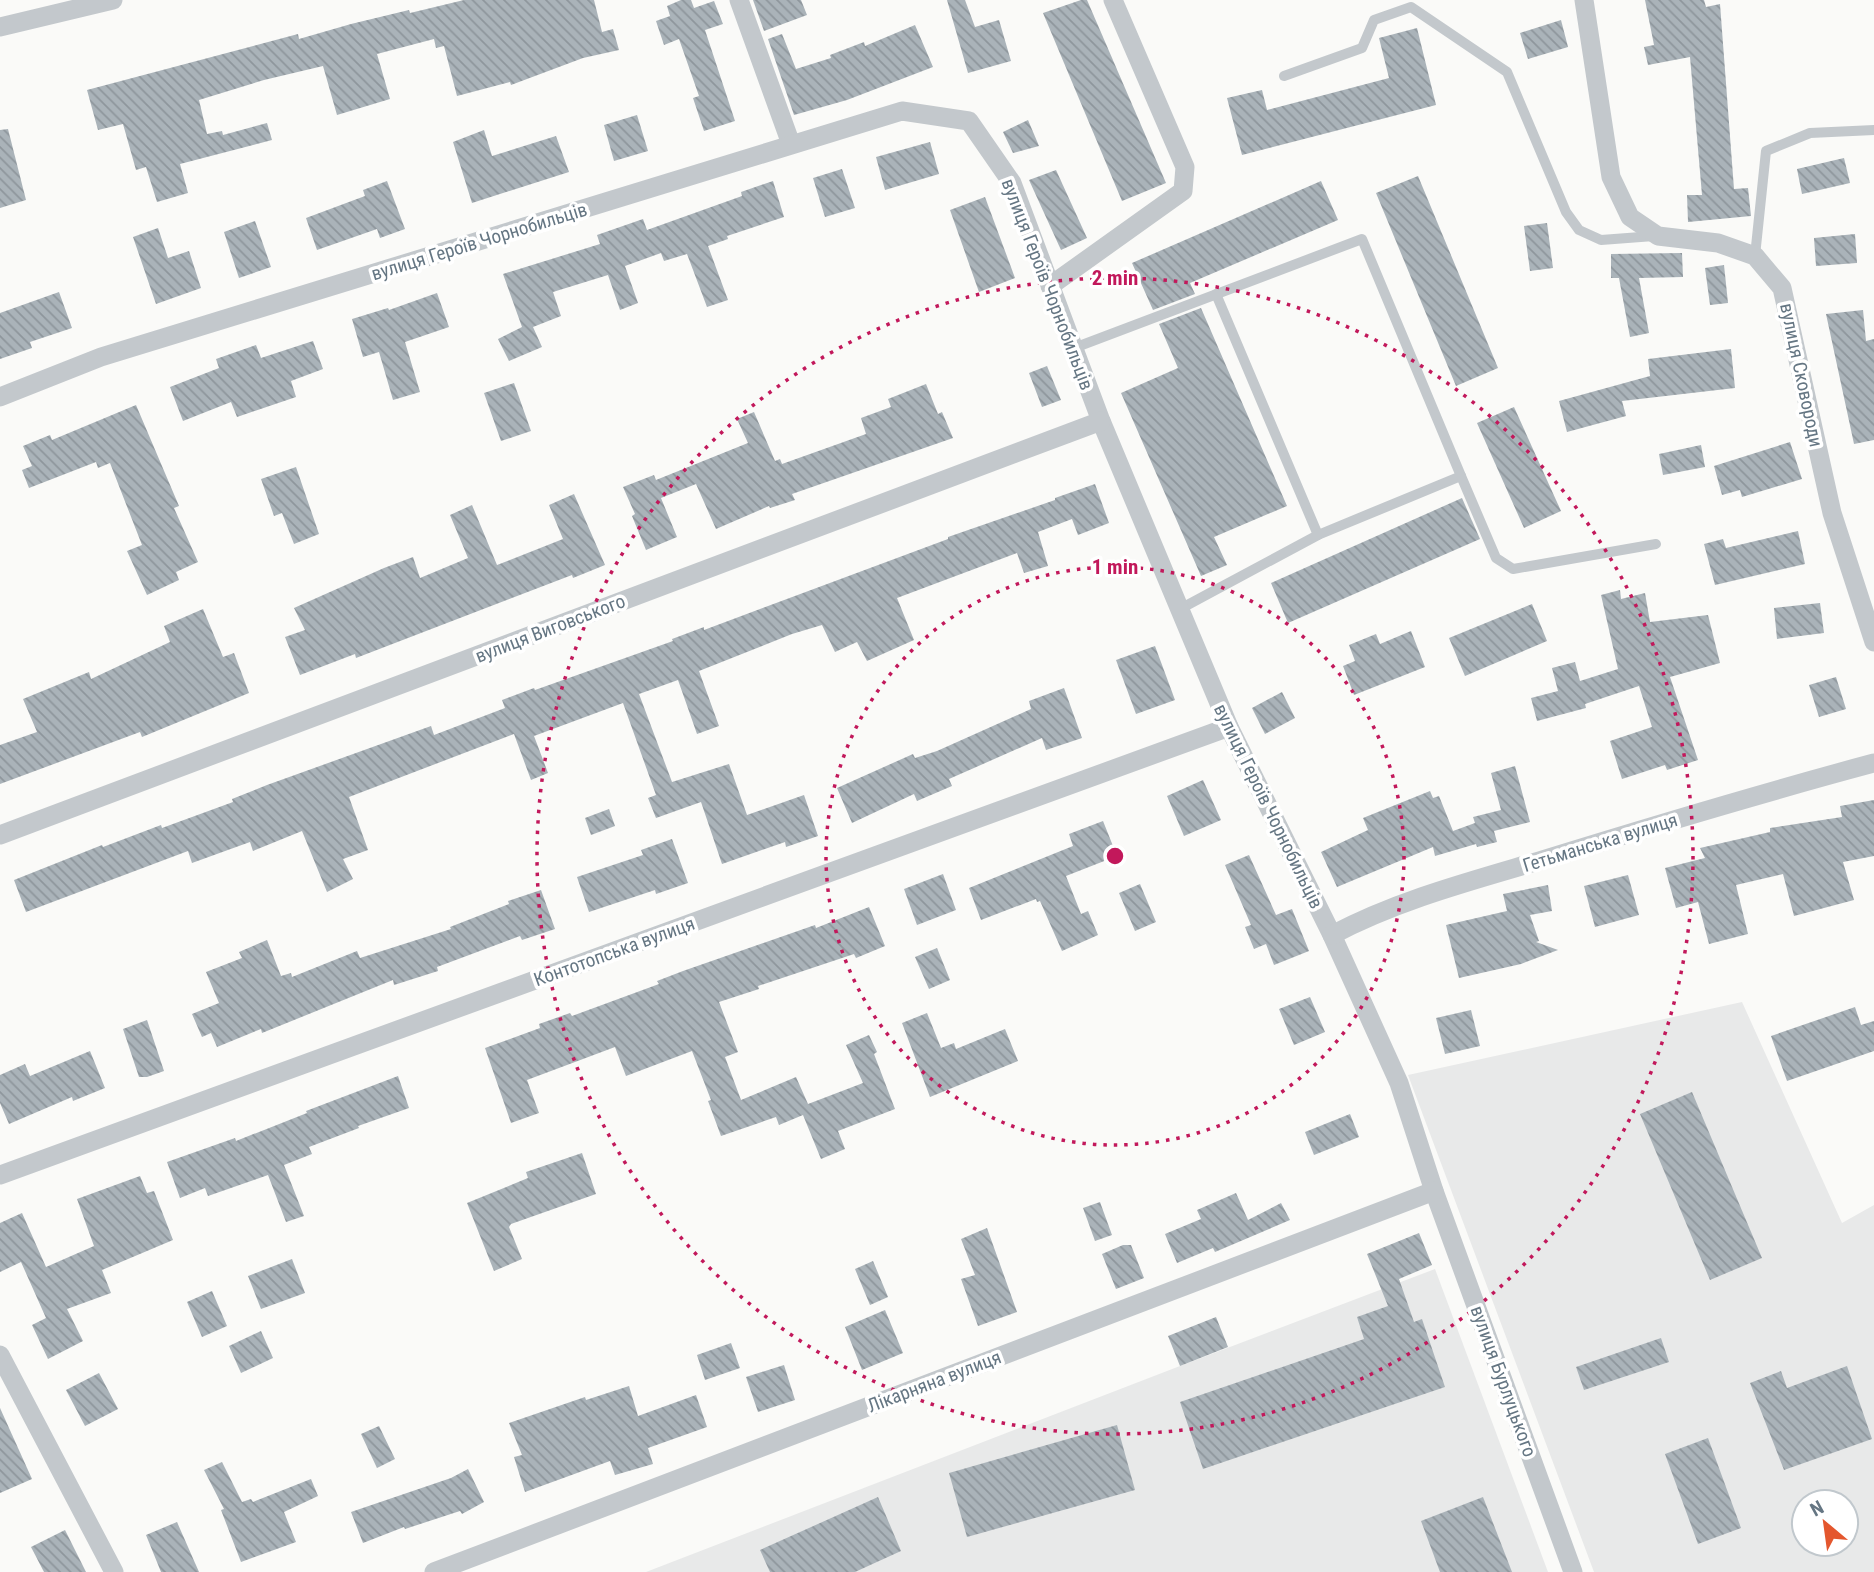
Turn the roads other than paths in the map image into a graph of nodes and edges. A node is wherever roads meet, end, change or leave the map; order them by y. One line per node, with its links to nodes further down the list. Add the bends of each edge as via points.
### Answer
1 (113, 0): 5 (street)
2 (739, 0): 8 (street)
3 (1113, 0): 11 (street, via 1185,167 1183,191)
4 (1584, 0): 9 (street, via 1611,177 1630,217)
5 (0, 27)
6 (1284, 76): 9 (lane, via 1363,48 1374,20 1410,7 1507,72 1566,212 1579,230 1601,240)
7 (1874, 130): 10 (lane, via 1810,133 1766,151)
8 (791, 144): 11 (street, вулиця Героїв Чорнобильців, via 902,111 969,121 1012,183); 14 (street, вулиця Героїв Чорнобильців, via 101,357)
9 (1658, 236): 10 (street, via 1717,243)
10 (1755, 256): 20 (street, вулиця Сковороди, via 1782,288 1832,513)
11 (1050, 286): 13 (street, вулиця Героїв Чорнобильців)
12 (1216, 294): 13 (lane); 16 (lane, via 1362,239); 17 (lane)
13 (1074, 348): 15 (street, вулиця Героїв Чорнобильців)
14 (0, 397)
15 (1101, 421): 19 (street, вулиця Героїв Чорнобильців); 23 (street, вулиця Виговського)
16 (1461, 476): 17 (lane); 18 (lane, via 1496,558 1513,569)
17 (1318, 535): 19 (lane)
18 (1656, 544)
19 (1180, 608): 21 (street, вулиця Героїв Чорнобильців)
20 (1874, 642)
21 (1229, 727): 24 (street, вулиця Героїв Чорнобильців); 25 (street, Контотопська вулиця)
22 (1874, 763): 24 (street, Гетьманська вулиця, via 1738,799 1432,893)
23 (0, 835)
24 (1332, 934): 26 (street, вулиця Героїв Чорнобильців, via 1399,1083)
25 (0, 1175)
26 (1434, 1191): 29 (street, Лікарняна вулиця); 30 (street, вулиця Бурлуцького)
27 (0, 1355): 28 (street)
28 (114, 1572)
29 (434, 1572)
30 (1573, 1572)

